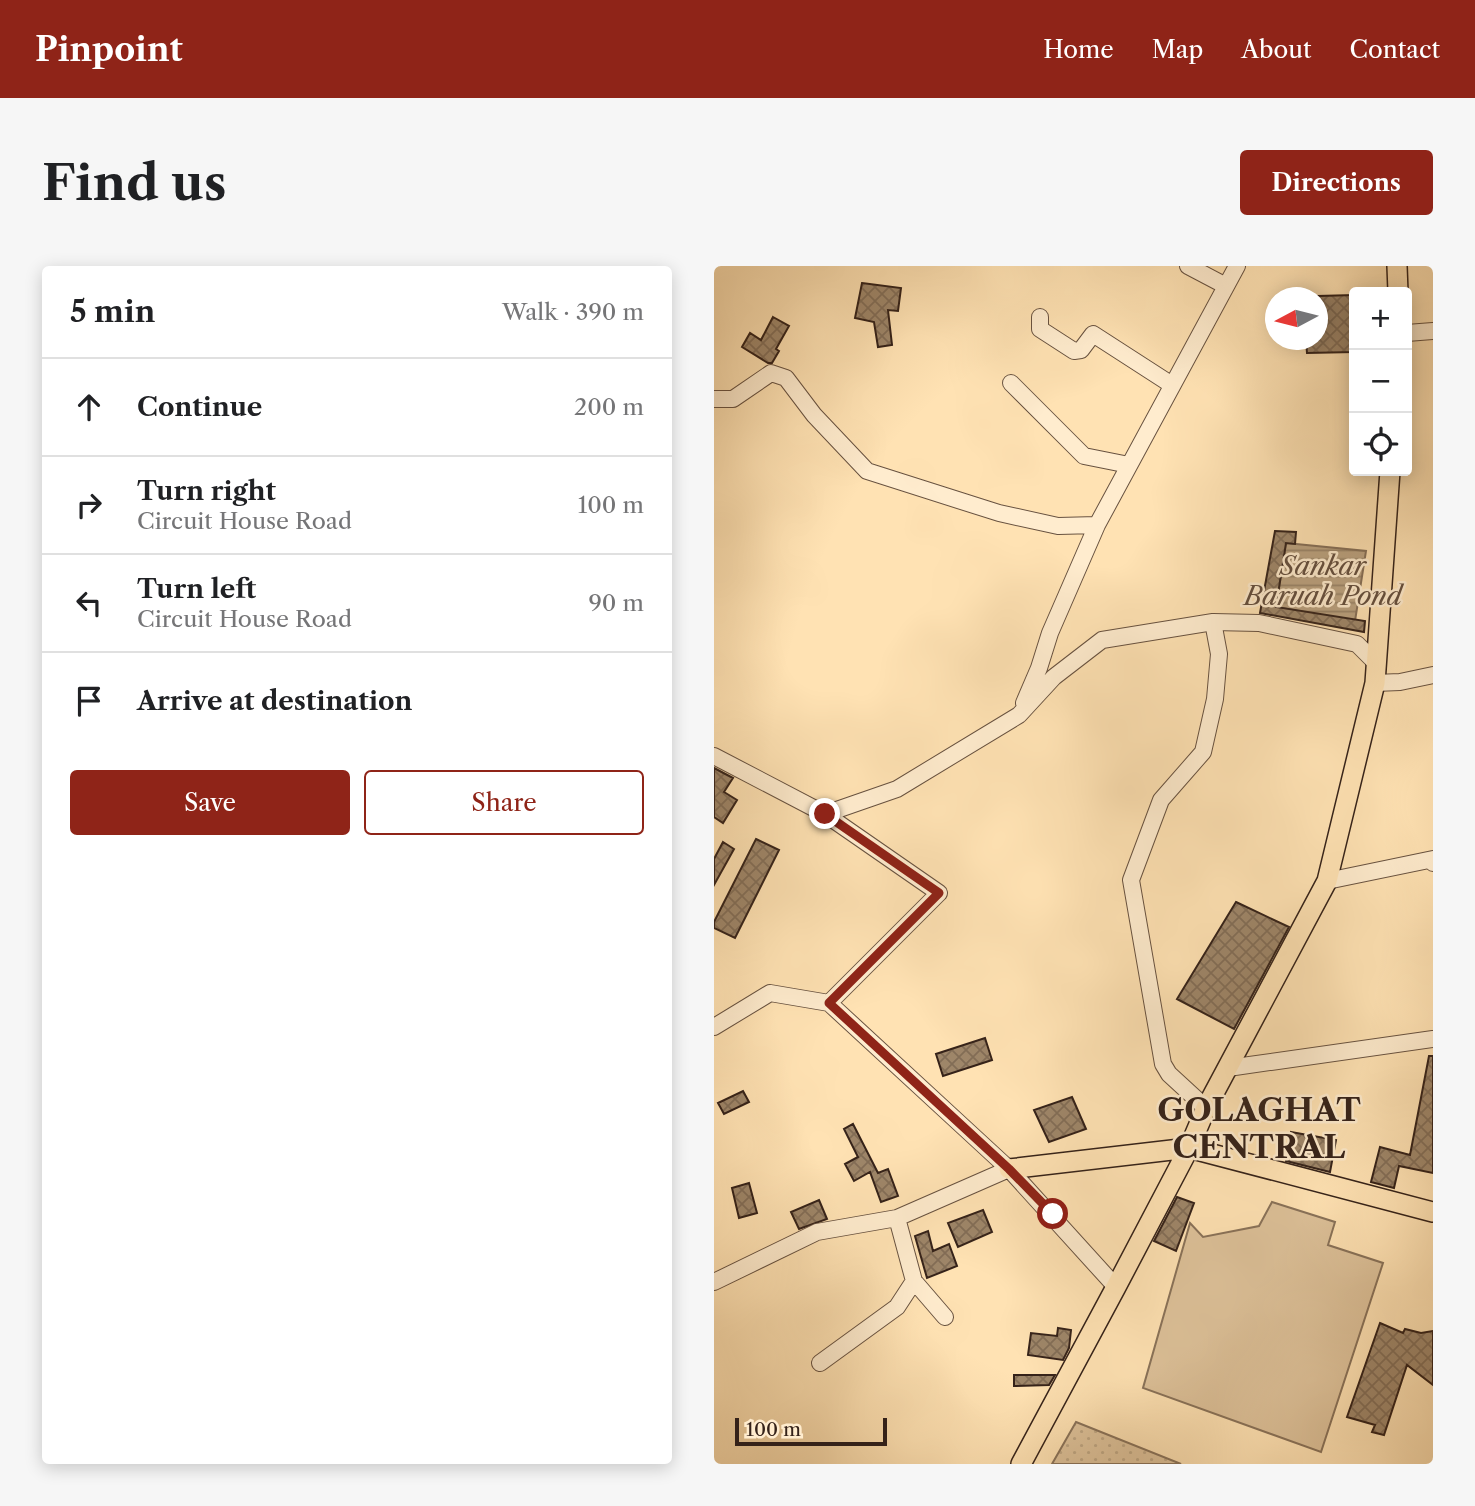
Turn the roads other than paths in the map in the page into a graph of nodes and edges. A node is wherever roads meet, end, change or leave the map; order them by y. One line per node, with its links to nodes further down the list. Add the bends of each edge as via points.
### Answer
1 (1188, 266): 4 (street)
2 (1237, 266): 4 (street)
3 (1397, 266): 5 (main road)
4 (1226, 286): 10 (street)
5 (1398, 287)
6 (1040, 317): 10 (street, via 1040,329 1074,351 1081,350 1093,334)
7 (1433, 331): 8 (street)
8 (1412, 333)
9 (1011, 383): 12 (street, via 1084,456)
10 (1172, 385): 12 (street)
11 (714, 399): 14 (street, via 733,399 771,373 786,378 867,471 999,513 1058,526)
12 (1129, 465): 14 (street)
13 (1390, 476): 16 (main road)
14 (1097, 526): 20 (street)
15 (1213, 622): 17 (street, via 1259,623); 20 (street, via 1101,640 1054,677); 29 (street, via 1219,653 1203,752 1161,800 1131,880 1163,1064)
16 (1380, 632): 17 (street); 18 (main road)
17 (1357, 644): 18 (street)
18 (1376, 673): 19 (street, via 1400,682); 24 (main road)
19 (1433, 675)
20 (1019, 715): 22 (street, via 898,789)
21 (714, 756): 22 (street)
22 (825, 814): 25 (street, via 939,893)
23 (1433, 861): 24 (street)
24 (1327, 881): 28 (main road)
25 (829, 1003): 26 (street, via 770,993); 31 (street)
26 (714, 1027)
27 (1433, 1039): 28 (street)
28 (1228, 1068): 29 (main road)
29 (1206, 1108): 30 (main road)
30 (1189, 1148): 31 (main road); 32 (main road); 36 (main road)
31 (1009, 1169): 33 (street); 36 (street)
32 (1433, 1212)
33 (897, 1218): 34 (street); 35 (street, via 817,1233)
34 (914, 1281): 37 (street); 38 (street, via 897,1307)
35 (714, 1282)
36 (1116, 1287): 39 (main road)
37 (945, 1317)
38 (820, 1363)
39 (1021, 1464)

